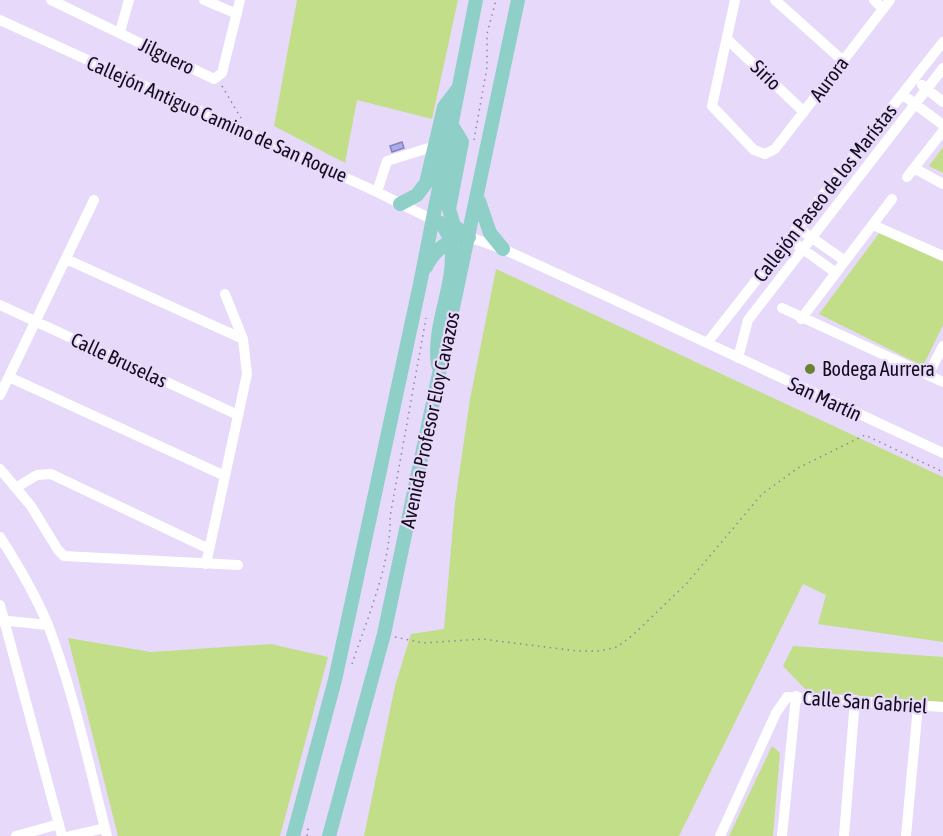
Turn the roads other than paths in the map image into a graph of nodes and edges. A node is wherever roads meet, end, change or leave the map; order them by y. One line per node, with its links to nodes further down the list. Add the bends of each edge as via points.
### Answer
1 (51, 0): 13 (street, Jilguero)
2 (129, 0): 13 (street)
3 (204, 0): 11 (street)
4 (240, 0): 11 (street)
5 (476, 0): 19 (main road, Avenida Profesor Eloy Cavazos)
6 (518, 0): 33 (main road, Avenida Profesor Eloy Cavazos)
7 (735, 0): 14 (street)
8 (775, 0): 16 (street)
9 (874, 0): 10 (street)
10 (887, 4): 16 (street, Aurora)
11 (237, 14): 13 (street, Jilguero, via 222,73 216,79)
12 (0, 20): 32 (street, Callejón Antiguo Camino de San Roque)
13 (120, 32)
14 (727, 39): 24 (street, Sirio); 24 (street, Aurora, via 712,106 754,150 765,154 775,149)
15 (943, 42): 18 (street, Callejón Paseo de los Marístas)
16 (842, 60): 24 (street, Aurora)
17 (943, 68): 20 (street, Callejón Paseo de los Marístas)
18 (915, 79): 20 (street); 21 (street, Callejón Paseo de los Marístas)
19 (458, 89): 25 (main road, Avenida Profesor Eloy Cavazos); 28 (main road, via 444,107)
20 (927, 89): 22 (street); 23 (street, Callejón Paseo de los Marístas)
21 (902, 94): 23 (street); 39 (street, Callejón Paseo de los Marístas)
22 (943, 102)
23 (916, 104): 26 (street); 42 (street, Callejón Paseo de los Marístas)
24 (804, 112)
25 (451, 124): 37 (main road, Avenida Profesor Eloy Cavazos); 40 (main road, via 462,142 449,209 454,226)
26 (943, 126)
27 (943, 131): 29 (street)
28 (435, 146): 32 (street, via 387,161); 36 (main road, via 426,183 417,195)
29 (914, 168): 30 (street); 31 (street)
30 (907, 177)
31 (943, 184)
32 (377, 192): 36 (street, Callejón Antiguo Camino de San Roque)
33 (477, 195): 40 (main road, Avenida Profesor Eloy Cavazos); 44 (main road, via 489,233)
34 (892, 199): 38 (street)
35 (94, 200): 47 (street)
36 (400, 204): 37 (street, Callejón Antiguo Camino de San Roque)
37 (433, 220): 43 (main road, via 441,223); 49 (main road, Avenida Profesor Eloy Cavazos)
38 (873, 225): 46 (street); 48 (street)
39 (798, 228): 41 (street, Callejón Paseo de los Marístas); 42 (street)
40 (469, 237): 43 (main road); 44 (street); 62 (main road, Avenida Profesor Eloy Cavazos)
41 (789, 238): 45 (street); 58 (street, Callejón Paseo de los Marístas)
42 (811, 238): 45 (street, Callejón Paseo de los Marístas); 48 (street)
43 (451, 241): 49 (main road, via 430,259); 50 (main road)
44 (502, 249): 58 (street)
45 (802, 249): 51 (street); 60 (street, Callejón Paseo de los Marístas, via 748,320)
46 (943, 256)
47 (66, 259): 56 (street); 57 (street)
48 (845, 261): 51 (street)
49 (424, 272): 50 (main road, via 436,262 445,265); 87 (main road, Avenida Profesor Eloy Cavazos, via 335,680)
50 (449, 273): 62 (main road, via 435,344)
51 (836, 273): 55 (street)
52 (225, 294): 57 (street)
53 (0, 305): 56 (street, Calle Bruselas)
54 (782, 308): 55 (street)
55 (801, 318): 61 (street)
56 (36, 321): 63 (street); 66 (street, Calle Bruselas)
57 (243, 339): 66 (street, via 247,374)
58 (707, 344): 60 (street, San Martín)
59 (943, 345): 61 (street)
60 (738, 358): 67 (street, San Martín)
61 (928, 375): 64 (street)
62 (440, 376): 88 (main road, Avenida Profesor Eloy Cavazos, via 384,634)
63 (9, 377): 65 (street); 69 (street)
64 (943, 382)
65 (0, 395)
66 (238, 415): 69 (street)
67 (943, 453)
68 (0, 469): 70 (street)
69 (225, 476): 72 (street)
70 (17, 487): 72 (street, via 37,475 51,474); 73 (street, via 64,556)
71 (0, 537): 77 (street)
72 (210, 549): 73 (street)
73 (206, 564): 74 (street)
74 (238, 566)
75 (0, 605): 76 (street)
76 (3, 620): 77 (street); 82 (street)
77 (47, 625): 83 (street, via 83,740)
78 (791, 697): 79 (street, Calle San Gabriel); 89 (street, via 776,713); 90 (street)
79 (855, 700): 80 (street, Calle San Gabriel); 91 (street)
80 (918, 706): 81 (street, Calle San Gabriel); 92 (street)
81 (943, 707)
82 (59, 824): 84 (street); 85 (street)
83 (106, 832): 86 (street)
84 (16, 836)
85 (62, 836)
86 (70, 836)
87 (292, 836)
88 (329, 836)
89 (720, 836)
90 (782, 836)
91 (844, 836)
92 (906, 836)

